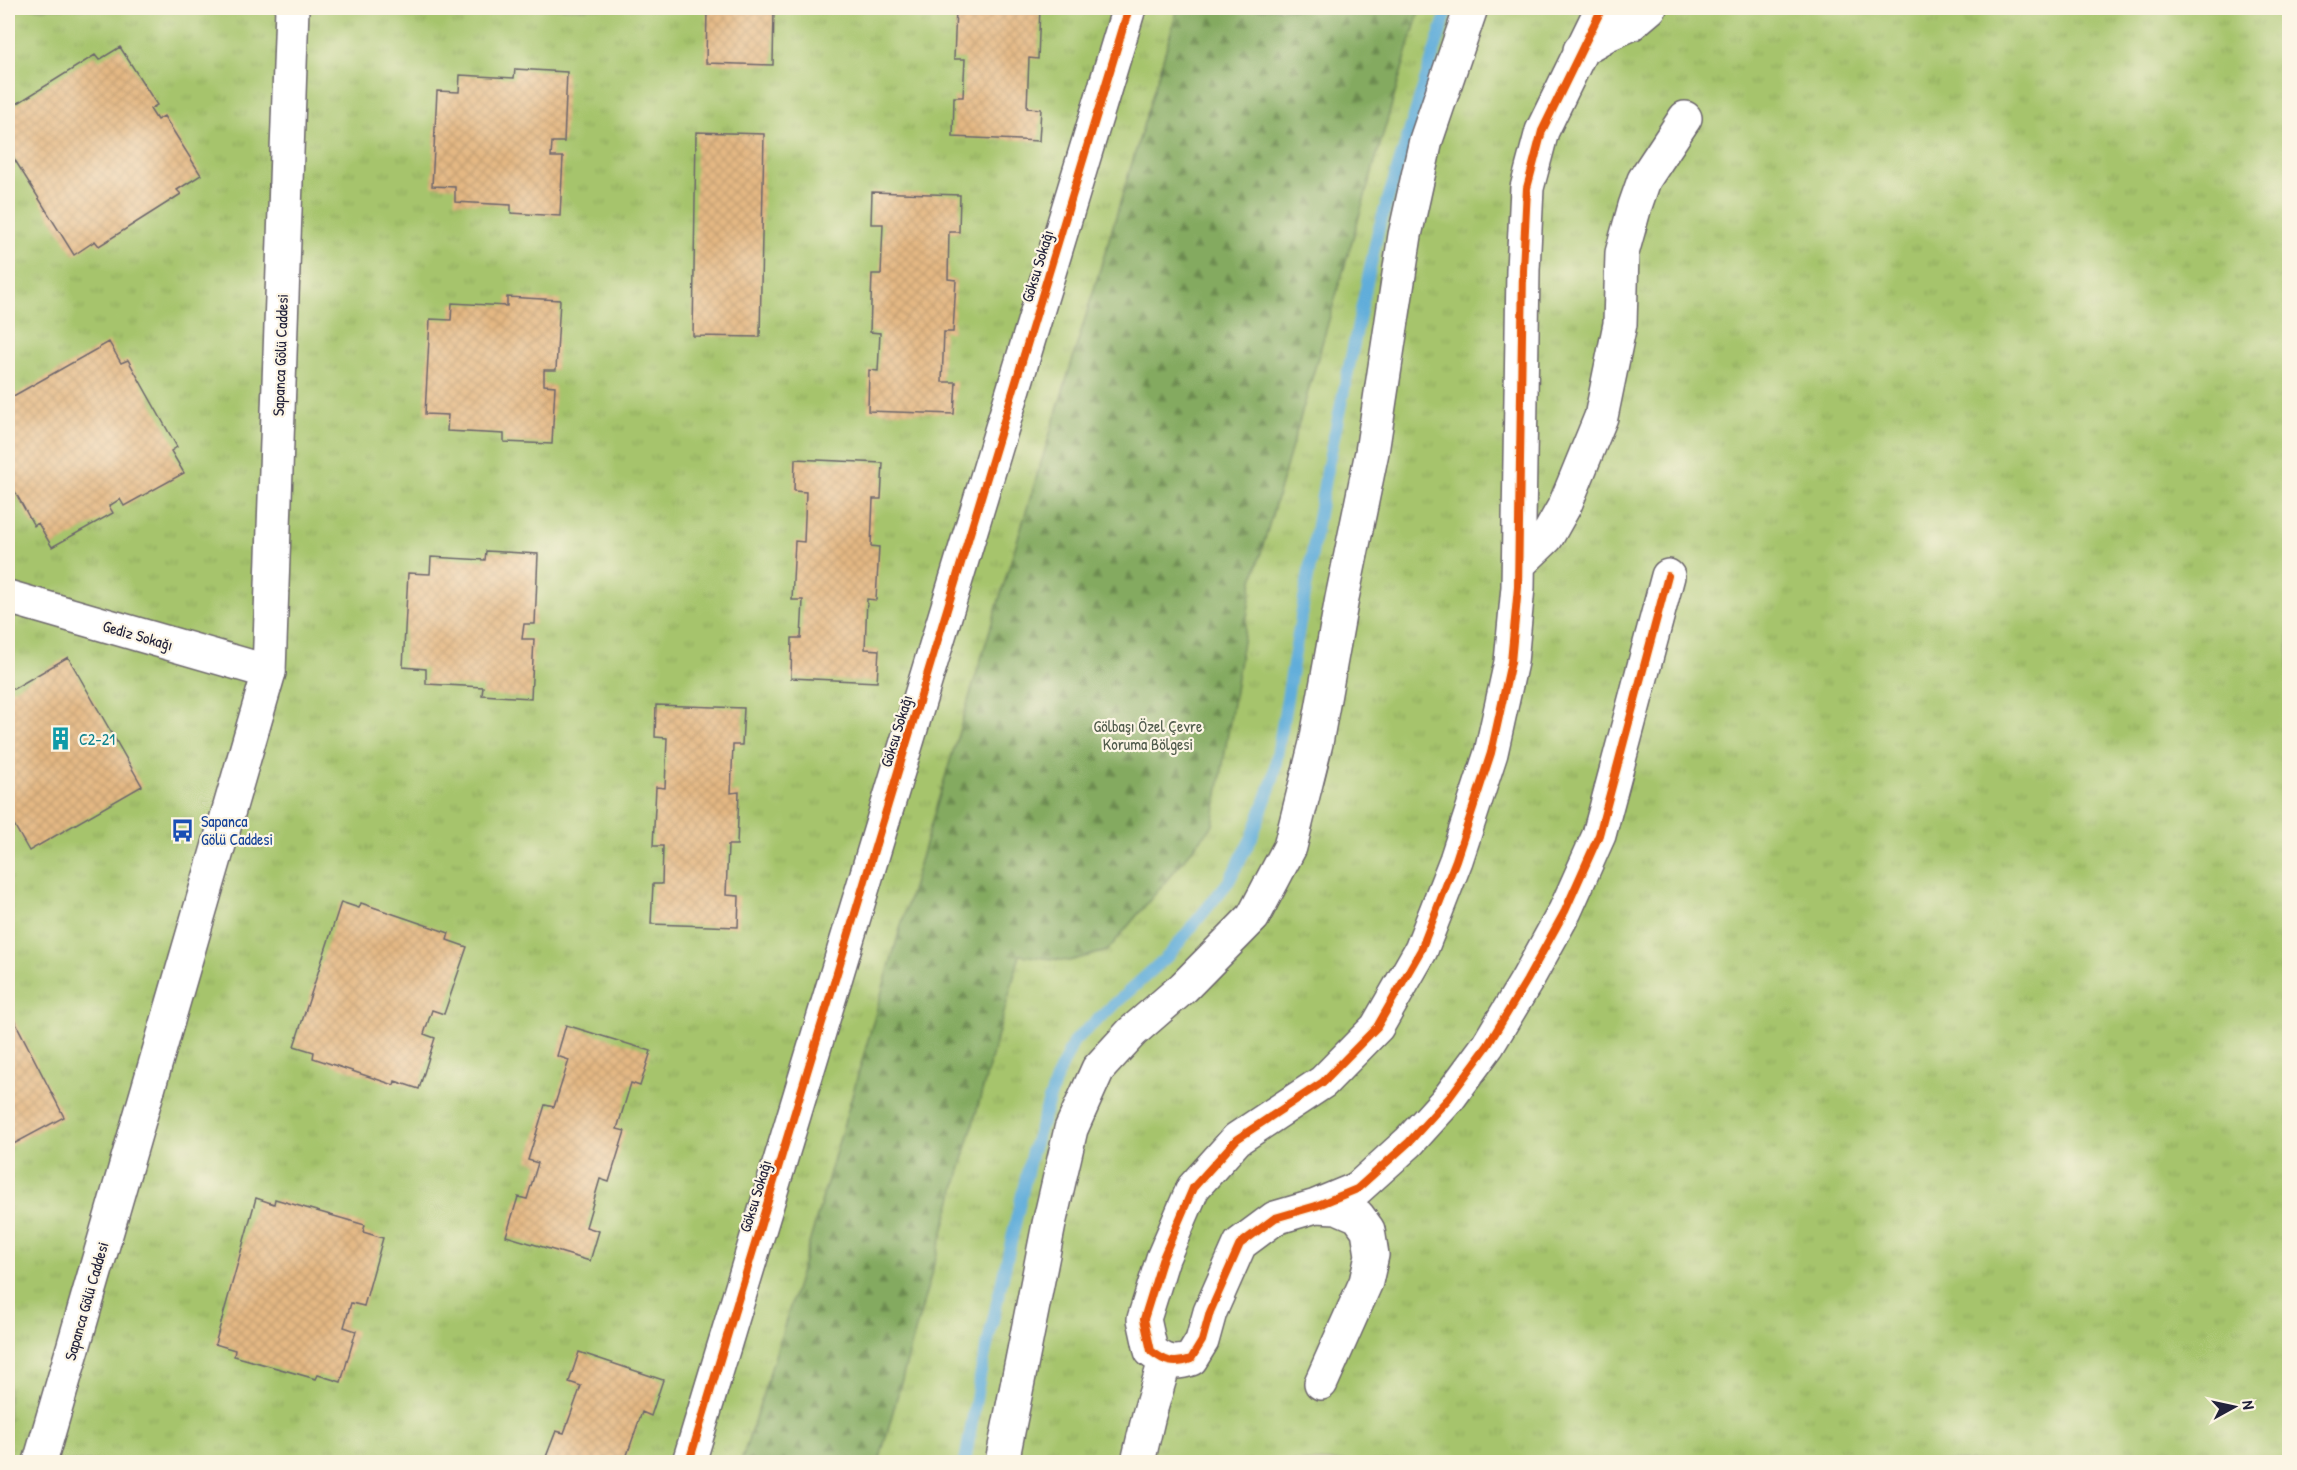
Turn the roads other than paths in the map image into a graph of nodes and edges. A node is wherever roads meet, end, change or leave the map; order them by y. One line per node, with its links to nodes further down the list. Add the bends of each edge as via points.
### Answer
1 (292, 8): 11 (street, Sapanca Gölü Caddesi)
2 (1129, 8): 16 (street, Göksu Sokağı)
3 (1471, 8): 17 (street, via 1426,141 1405,235 1372,452 1316,743 1290,847 1253,917 1098,1069 1071,1128)
4 (1602, 8): 6 (street)
5 (1650, 8): 6 (street, via 1631,24)
6 (1580, 50): 8 (street, via 1542,131 1527,188 1522,270)
7 (1685, 118): 8 (street, via 1644,180 1635,206 1622,253 1620,324 1601,417 1565,505 1547,537)
8 (1519, 564): 13 (street, via 1511,662 1491,753 1421,950 1377,1027 1323,1082 1237,1139 1193,1188 1163,1258 1144,1319 1151,1351)
9 (1668, 576): 12 (street, via 1599,835 1533,970 1488,1045 1417,1133 1357,1189)
10 (8, 597): 11 (street, Gediz Sokağı)
11 (269, 672): 15 (street, Sapanca Gölü Caddesi)
12 (1316, 1206): 13 (street, via 1275,1218 1240,1244 1210,1312 1202,1341 1191,1359); 14 (street, via 1337,1207 1358,1216 1368,1230 1372,1255 1366,1282)
13 (1165, 1361): 18 (street)
14 (1321, 1383)
15 (40, 1462)
16 (689, 1462)
17 (1002, 1462)
18 (1138, 1462)

